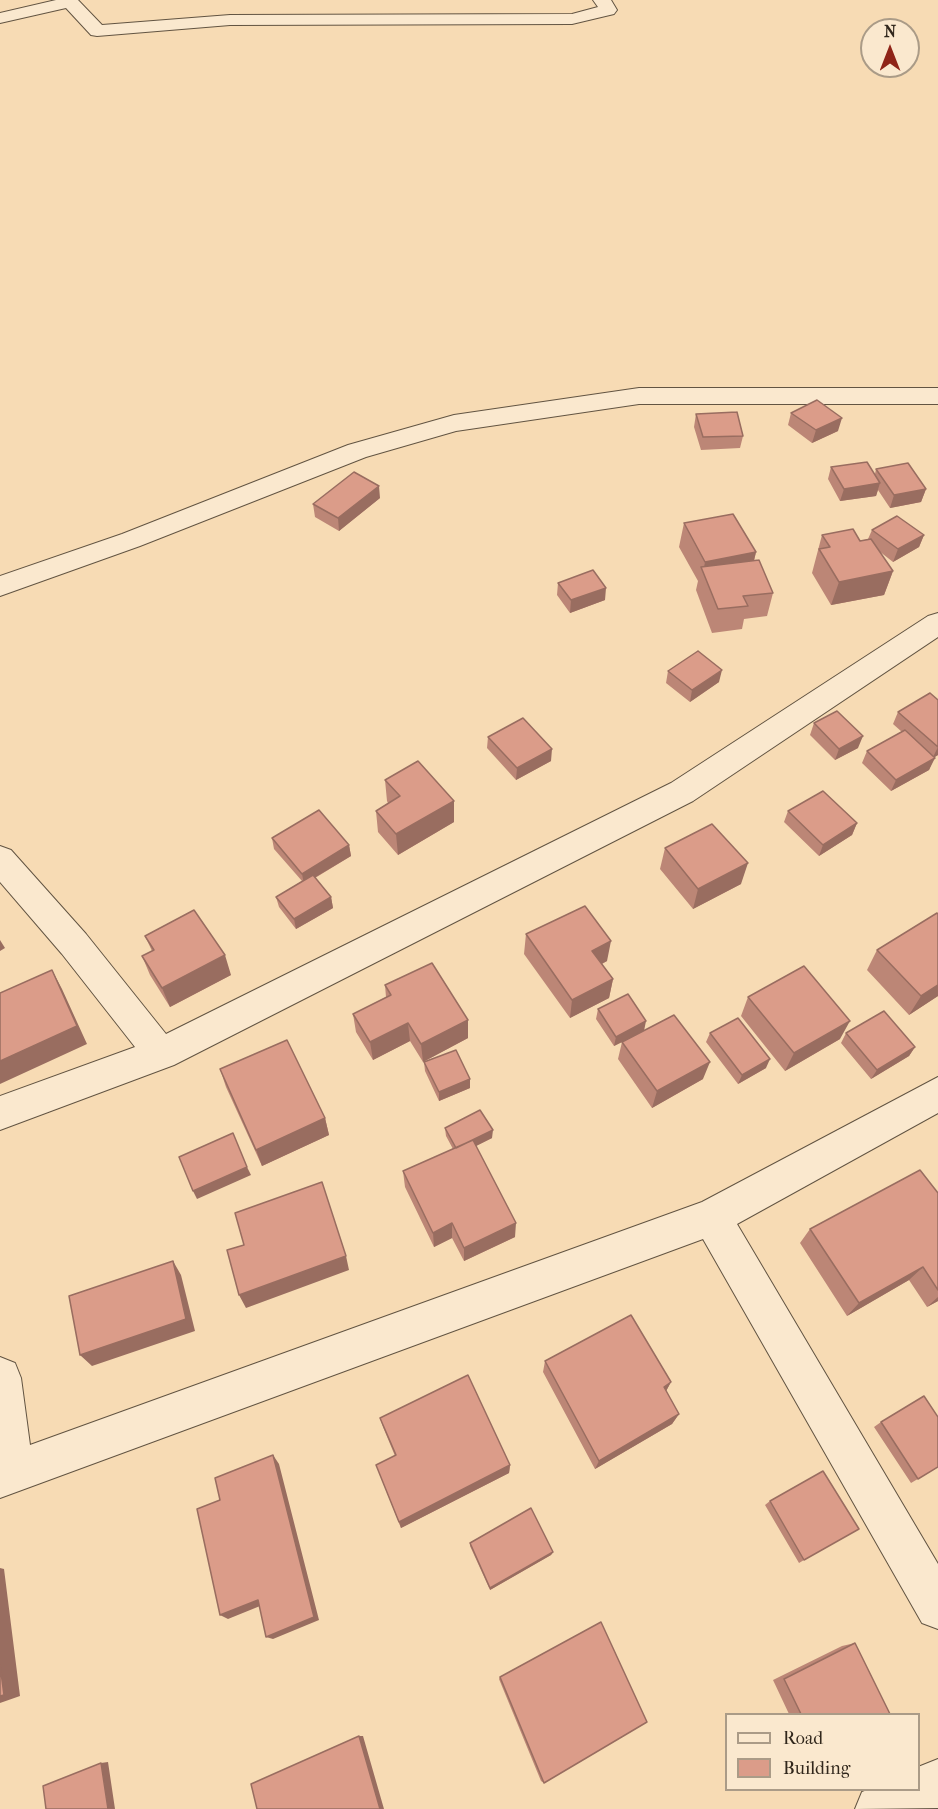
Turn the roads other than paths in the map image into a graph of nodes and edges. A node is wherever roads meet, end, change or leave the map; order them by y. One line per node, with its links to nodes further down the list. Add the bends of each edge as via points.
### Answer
1 (602, 0): 2 (street, via 608,10 572,20 230,20 97,31 70,2)
2 (0, 18)
3 (938, 396): 4 (street, via 639,396 454,423 357,451 131,540)
4 (0, 586)
5 (938, 623): 7 (street, via 682,792)
6 (0, 859): 7 (street)
7 (161, 1054): 9 (street)
8 (938, 1094): 10 (street)
9 (0, 1113)
10 (712, 1216): 12 (street); 13 (street)
11 (0, 1378): 12 (street)
12 (7, 1475)
13 (938, 1607)
14 (938, 1783): 15 (street)
15 (920, 1791)
16 (920, 1791): 17 (street)
17 (879, 1809)

